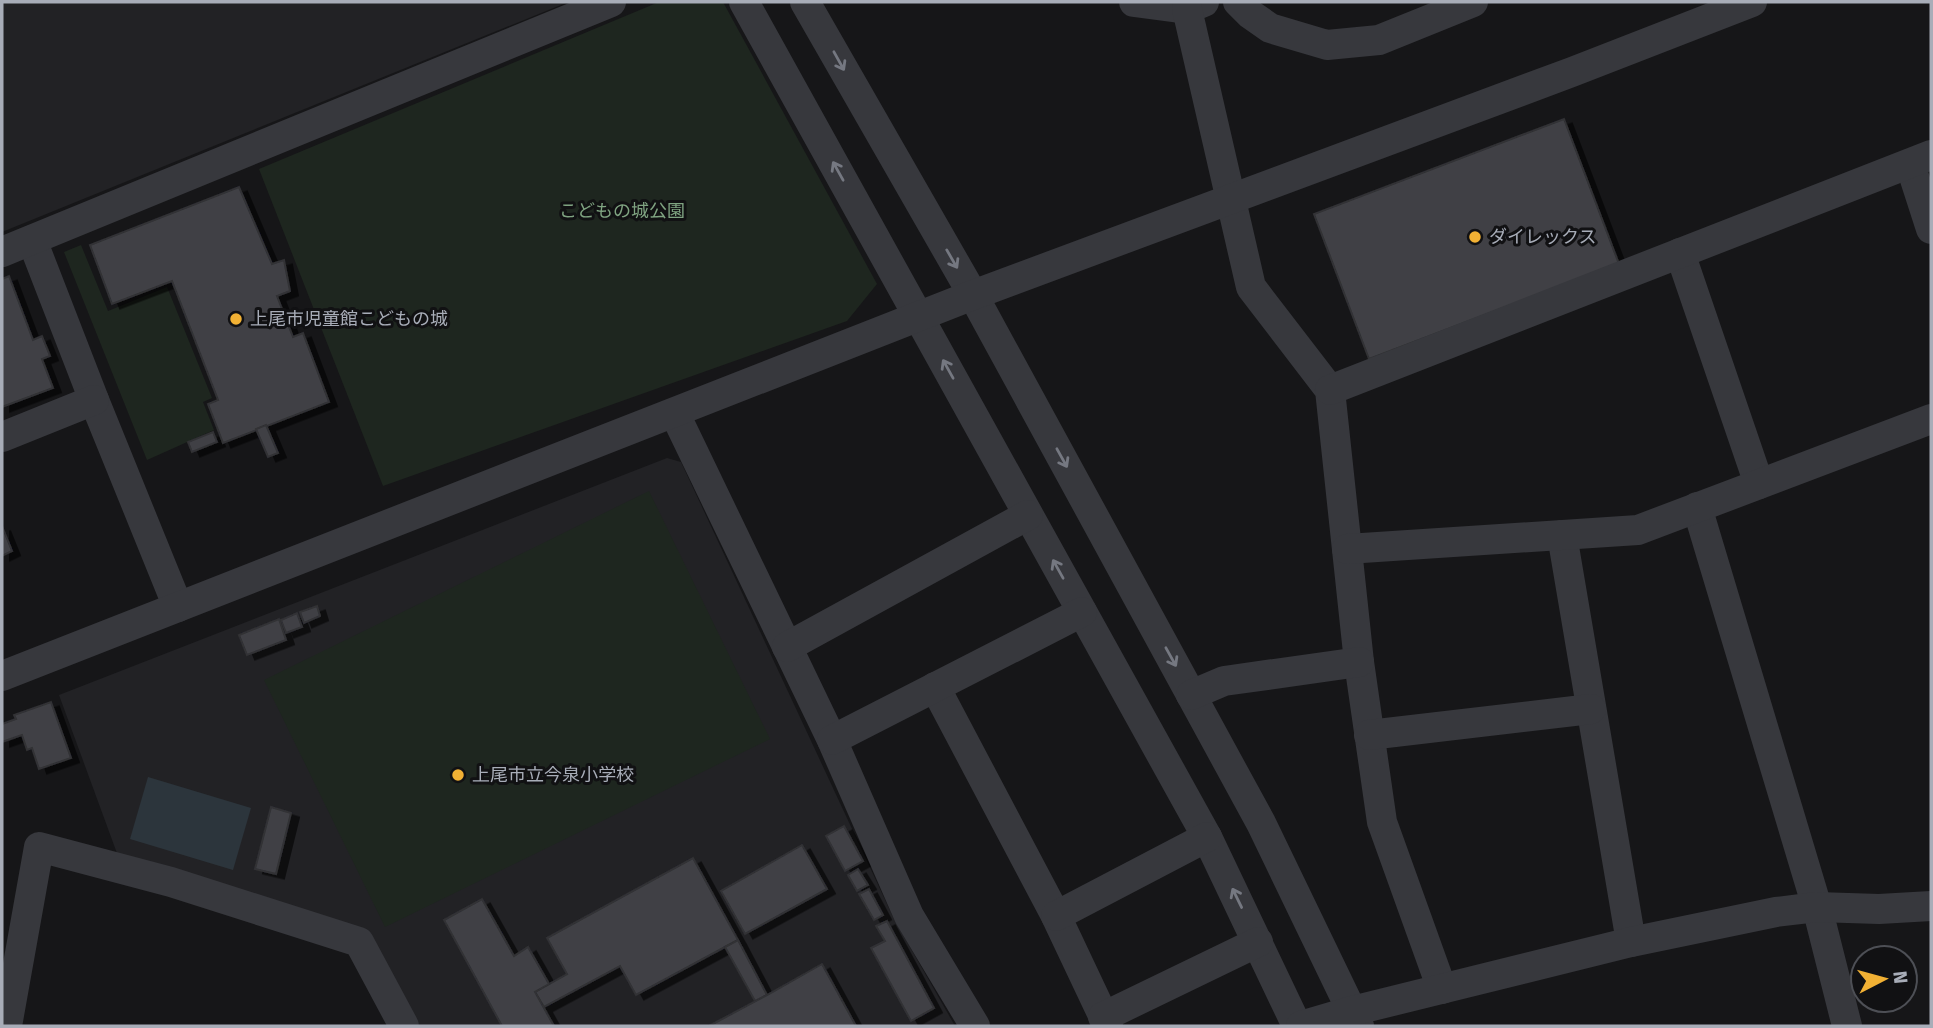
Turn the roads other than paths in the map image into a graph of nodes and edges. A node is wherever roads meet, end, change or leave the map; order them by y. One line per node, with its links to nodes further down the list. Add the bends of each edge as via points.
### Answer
1 (611, 2): 12 (street)
2 (744, 2): 16 (street, one-way to 2)
3 (805, 2): 15 (street, one-way to 15)
4 (1134, 2): 8 (street)
5 (1238, 2): 6 (street, via 1270,28 1327,45 1379,40)
6 (1473, 2)
7 (1752, 2): 10 (street)
8 (1196, 5): 10 (street)
9 (1921, 160): 11 (street); 14 (street)
10 (1231, 199): 15 (street); 17 (street, via 1251,287)
11 (1931, 229)
12 (32, 240): 13 (street); 18 (street)
13 (2, 251)
14 (1680, 253): 17 (street); 22 (street)
15 (973, 295): 16 (street); 33 (street, one-way to 33)
16 (920, 317): 19 (street); 24 (street, one-way to 16)
17 (1330, 390): 26 (street)
18 (94, 400): 21 (street); 27 (street)
19 (675, 414): 27 (street); 29 (street)
20 (1931, 419): 22 (street)
21 (2, 437)
22 (1759, 484): 23 (street)
23 (1697, 507): 25 (street, via 1638,530); 39 (street)
24 (1028, 515): 28 (street, one-way to 24); 29 (street)
25 (1562, 535): 26 (street); 34 (street)
26 (1347, 549): 30 (street)
27 (178, 607): 31 (street)
28 (1082, 612): 32 (street); 37 (street)
29 (787, 647): 36 (street)
30 (1359, 662): 33 (street, via 1224,681); 35 (street)
31 (2, 676)
32 (934, 687): 36 (street); 40 (street)
33 (1191, 695): 44 (street, via 1261,823)
34 (1591, 709): 35 (street); 42 (street)
35 (1370, 735): 43 (street, via 1382,822)
36 (832, 740): 48 (street, via 909,916)
37 (1207, 837): 40 (street); 41 (street, one-way to 37)
38 (1931, 906): 39 (street)
39 (1816, 907): 42 (street); 50 (street)
40 (1056, 916): 45 (street)
41 (1258, 942): 45 (street); 49 (street)
42 (1631, 942): 43 (street)
43 (1442, 989): 44 (street)
44 (1355, 1019): 49 (street)
45 (1105, 1021)
46 (7, 1026): 47 (street, via 39,848 171,882 359,942)
47 (404, 1026)
48 (975, 1026)
49 (1299, 1026)
50 (1847, 1026)

